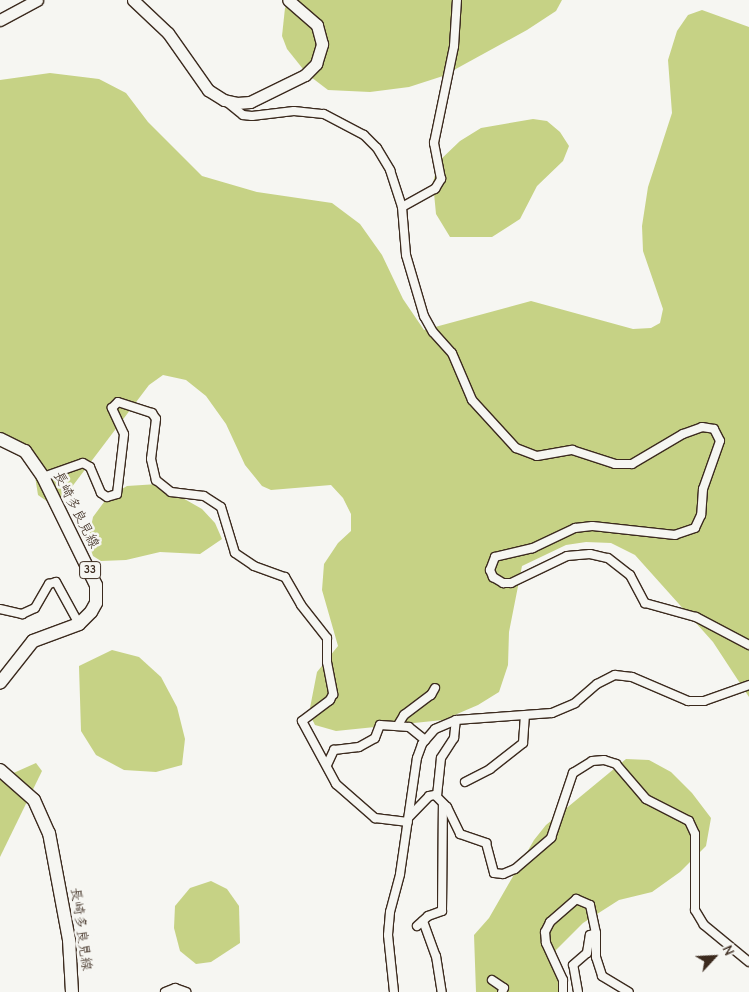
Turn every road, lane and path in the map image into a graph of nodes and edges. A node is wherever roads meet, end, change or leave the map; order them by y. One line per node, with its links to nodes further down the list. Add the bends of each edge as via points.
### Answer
1 (37, 0): 5 (street)
2 (133, 0): 6 (street, via 168,33 208,90)
3 (288, 0): 6 (street, via 317,25 322,44 316,64 305,75 250,102)
4 (457, 0): 7 (street, via 454,46 434,144 441,179 435,189)
5 (0, 20)
6 (224, 100): 7 (street, via 243,115 314,111 340,120 364,134 390,170)
7 (402, 207): 12 (street, via 406,255 424,316 452,353 472,400 516,448 537,456 572,450 615,464 632,464 683,434 702,427 714,429 720,441 703,489 695,528 675,535 592,526 575,528 533,548 495,557 490,570 493,577 503,583 511,582 567,556 590,554 608,558 630,575 645,603 696,616)
8 (0, 439): 9 (main road, 長崎多良見線 / 33, via 25,451)
9 (43, 477): 11 (main road, 長崎多良見線 / 33, via 96,585 96,603); 20 (street, via 83,463 90,467 101,493 107,497 117,494 124,434 112,408 118,402 152,413 156,419 151,459 156,480 172,492 204,496 221,507 235,553 254,566 284,577 306,612 328,638 327,662 333,694 330,700 302,721)
10 (0, 608): 11 (street, via 22,614 35,608 49,584 56,582)
11 (79, 624): 13 (main road, 長崎多良見線 / 33, via 33,641)
12 (749, 645)
13 (0, 683)
14 (749, 685): 16 (street, via 704,700 688,701 632,677 615,675 552,713)
15 (434, 688): 18 (street, via 431,695 404,715)
16 (525, 716): 17 (street); 22 (street, via 523,743 490,769)
17 (456, 720): 19 (street, via 436,729); 23 (street, via 454,738 441,758)
18 (398, 725): 19 (street, via 409,727); 20 (street, via 380,725 375,738 359,746 334,750)
19 (425, 740): 25 (street, via 417,758)
20 (327, 765): 25 (street, via 341,790 375,818)
21 (0, 770): 29 (main road, 長崎多良見線, via 34,800 49,833 69,940)
22 (465, 782)
23 (436, 796): 24 (street); 25 (street, via 429,796)
24 (444, 804): 27 (street, via 460,834 486,843 494,874 503,874 515,869 551,838 573,773 592,761 616,764 646,799 689,822 696,834 695,910 704,925); 33 (street, via 442,911 420,924 440,970)
25 (408, 820): 32 (street, via 388,935)
26 (596, 933): 35 (street, via 590,905 583,899 576,899 550,922 545,932 546,943 563,980); 36 (street, via 590,935 587,953 572,965); 37 (street, via 596,957 602,976)
27 (749, 962)
28 (492, 980): 34 (street, via 504,988)
29 (72, 992)
30 (164, 992): 31 (street, via 175,988)
31 (186, 992)
32 (394, 992)
33 (442, 992)
34 (502, 992)
35 (563, 992)
36 (578, 992)
37 (629, 992)

